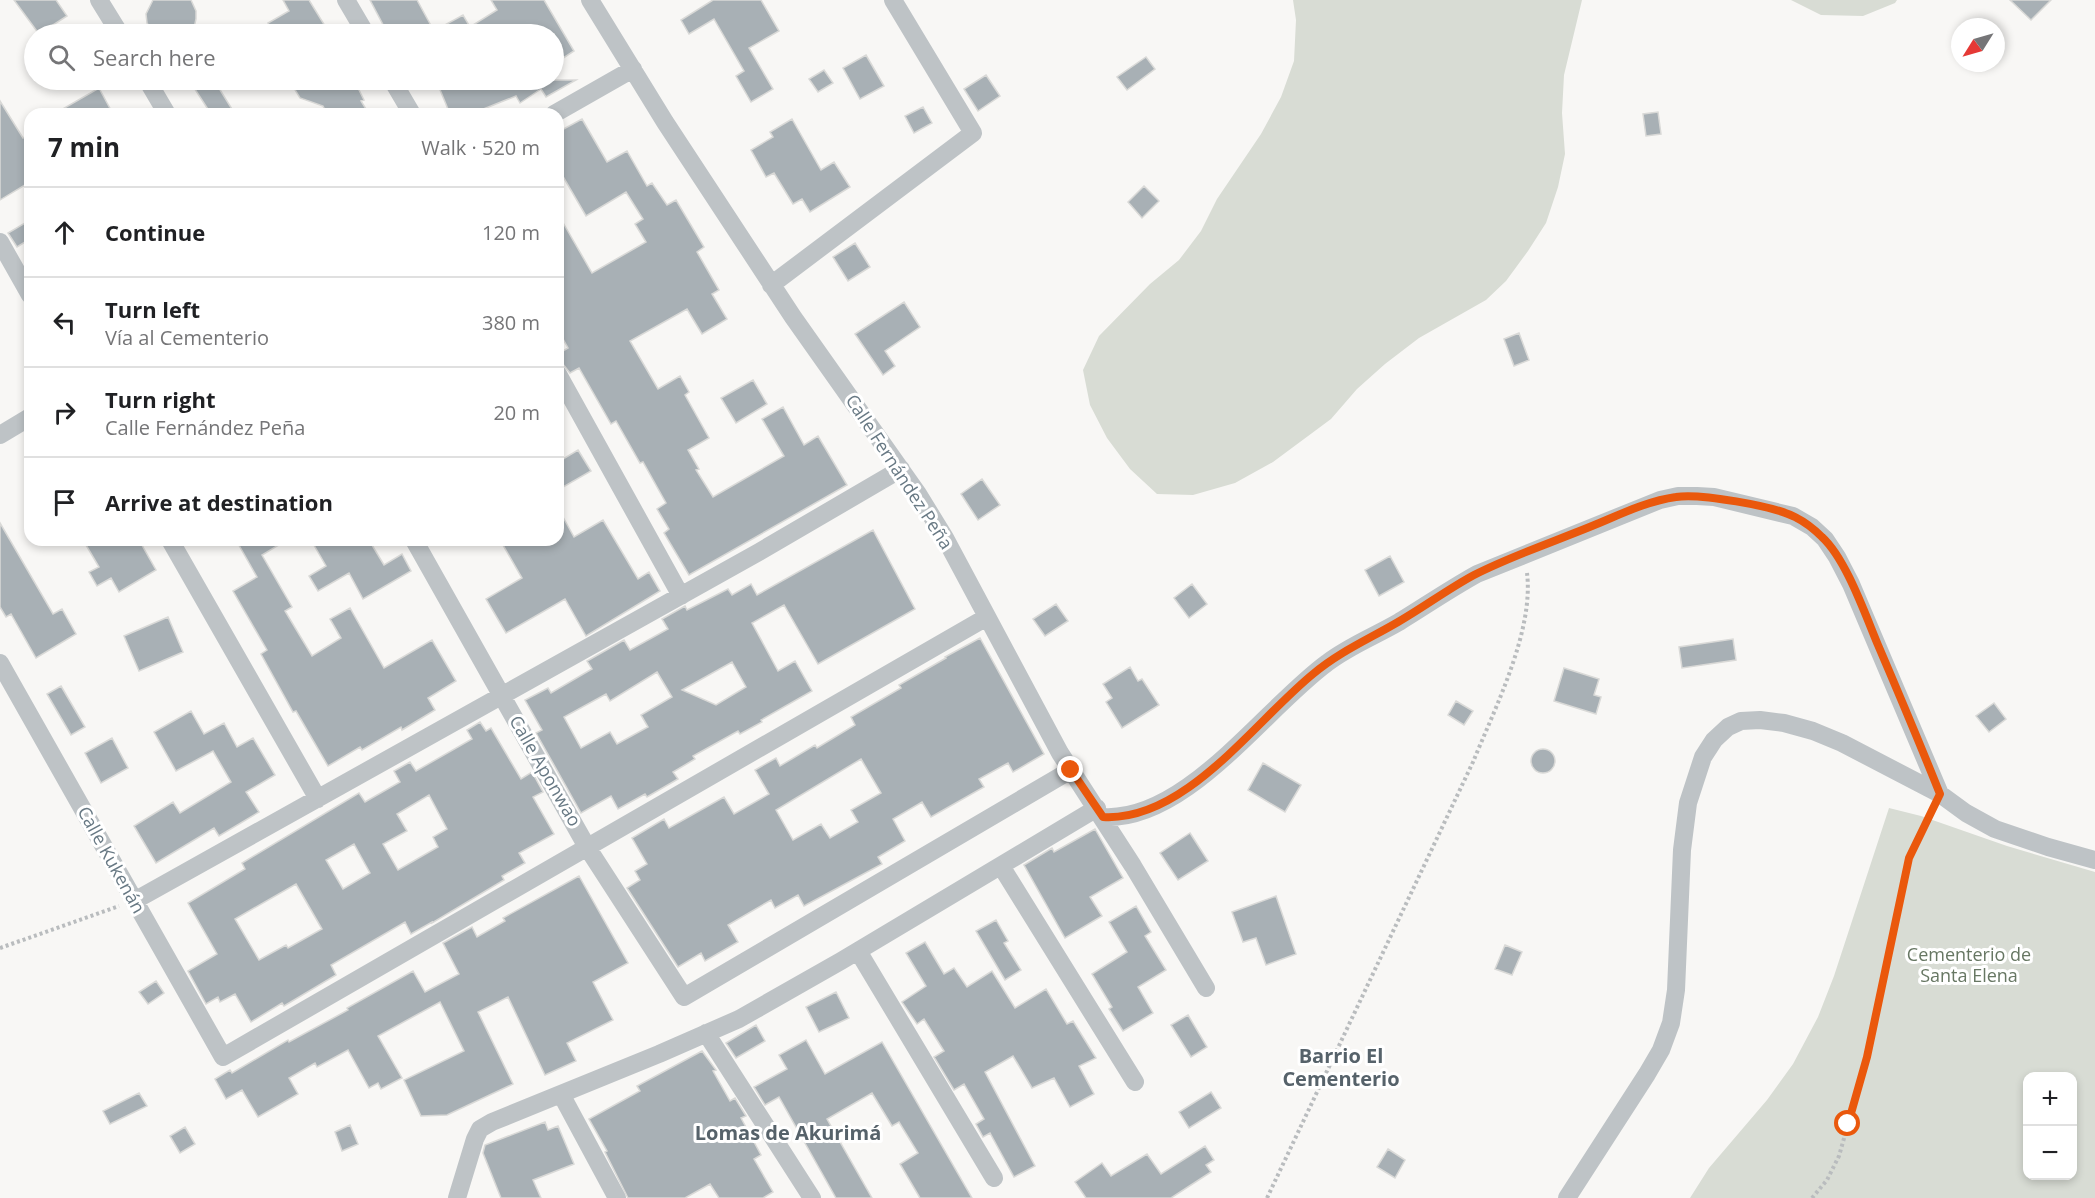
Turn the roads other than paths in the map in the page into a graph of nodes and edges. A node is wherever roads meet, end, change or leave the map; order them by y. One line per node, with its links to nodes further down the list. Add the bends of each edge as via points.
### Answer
1 (99, 0): 5 (street)
2 (346, 0): 6 (street)
3 (590, 0): 7 (street, Calle Fernández Peña)
4 (892, 0): 15 (street, via 973,133)
5 (114, 24)
6 (360, 24)
7 (633, 69): 12 (street); 15 (street, Calle Fernández Peña)
8 (153, 90): 10 (street)
9 (398, 90): 11 (street)
10 (163, 108)
11 (408, 108)
12 (564, 108)
13 (0, 242): 14 (street)
14 (24, 284)
15 (771, 285): 19 (street, Calle Fernández Peña)
16 (564, 385): 22 (street)
17 (24, 421): 18 (street)
18 (0, 435)
19 (901, 469): 22 (street); 23 (street, Calle Fernández Peña, via 945,538)
20 (173, 546): 28 (street)
21 (417, 546): 25 (street, Calle Aponwao)
22 (681, 596): 25 (street)
23 (987, 616): 26 (street, Calle Fernández Peña); 30 (street)
24 (0, 663): 33 (street, Calle Kukenán)
25 (502, 696): 28 (street); 30 (street, Calle Aponwao)
26 (1071, 770): 29 (street, Calle Fernández Peña); 30 (street, Calle Aponwao, via 684,997)
27 (1940, 794): 29 (street, via 1870,625 1825,539 1793,516 1714,497 1678,496 1618,516 1462,582 1330,660 1217,763 1165,802 1119,818); 31 (street, via 1995,829); 43 (street, via 1842,743 1784,723 1741,721 1714,740 1703,758 1688,803 1671,1023 1647,1074)
28 (318, 799): 33 (street)
29 (1100, 812): 32 (street); 35 (street, Calle Fernández Peña)
30 (587, 847): 33 (street, Calle Kukenán, via 223,1057)
31 (2095, 860)
32 (1000, 866): 34 (street); 37 (street)
33 (134, 901)
34 (858, 951): 36 (street, via 739,1019); 39 (street)
35 (1206, 988)
36 (706, 1033): 38 (street); 42 (street)
37 (1134, 1082)
38 (561, 1094): 40 (street, via 480,1129); 41 (street)
39 (994, 1178)
40 (457, 1198)
41 (616, 1198)
42 (812, 1198)
43 (1567, 1198)

